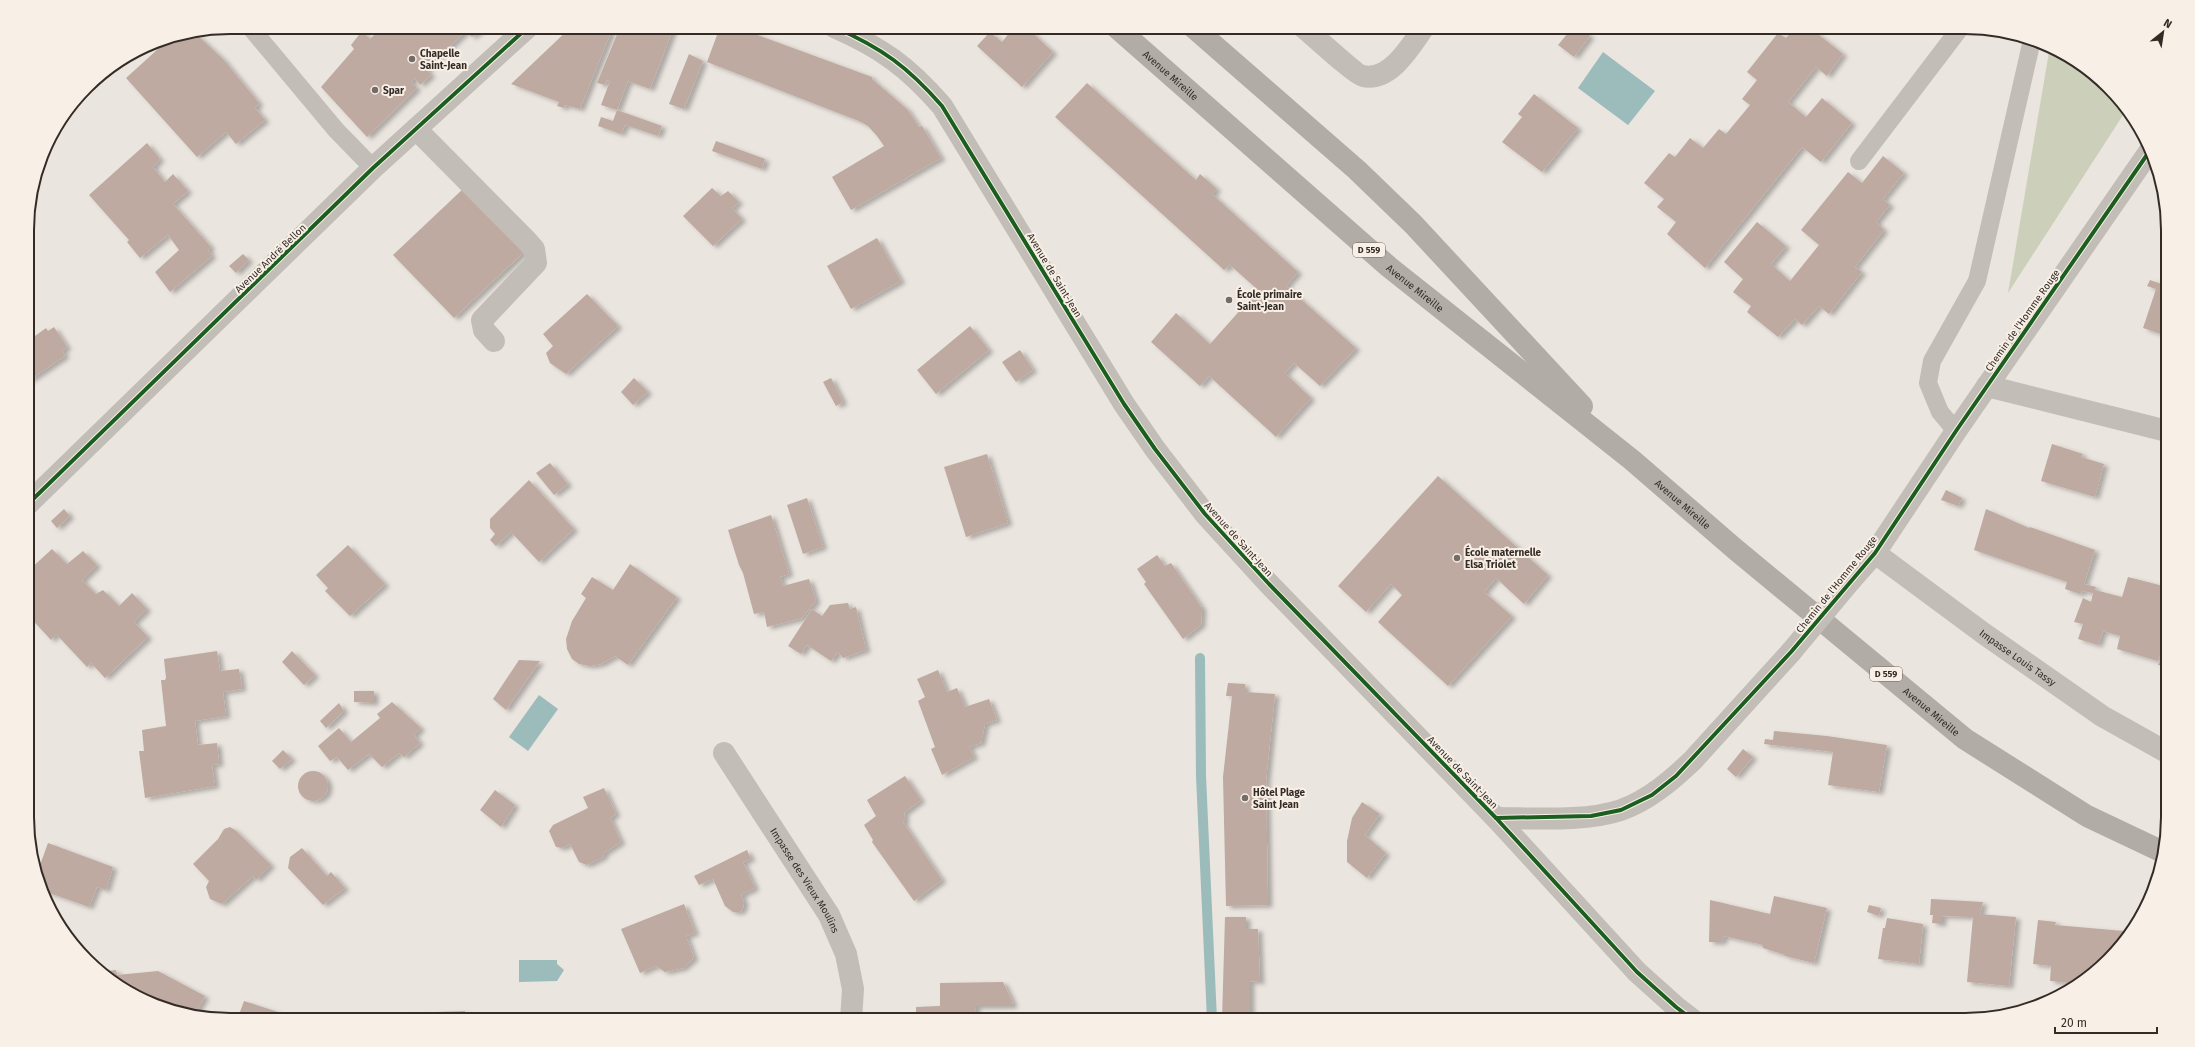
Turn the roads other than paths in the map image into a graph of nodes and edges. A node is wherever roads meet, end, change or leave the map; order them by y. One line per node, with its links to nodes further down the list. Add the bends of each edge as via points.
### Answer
1 (256, 34): 13 (lane, via 336,130)
2 (520, 34): 10 (street, Avenue André Bellon)
3 (850, 34): 23 (street, Avenue de Saint-Jean, via 897,60 942,106 1124,404 1205,514 1269,584)
4 (1124, 34): 18 (main road, Avenue Mireille / D 559, via 1389,267)
5 (1201, 34): 18 (main road, Avenue Mireille / D 559, via 1358,170 1413,224)
6 (1311, 34): 7 (street, via 1361,76 1377,77 1401,59)
7 (1419, 34)
8 (1956, 34): 12 (lane)
9 (2031, 45): 17 (lane, via 1977,281 1932,361 1928,383 1940,412)
10 (416, 129): 13 (street, Avenue André Bellon); 14 (street, via 534,249 536,264 482,320 484,330)
11 (2147, 156): 15 (street, Chemin de l'Homme Rouge)
12 (1858, 161)
13 (373, 168): 19 (street, Avenue André Bellon)
14 (494, 341)
15 (1987, 386): 16 (street); 17 (street, Chemin de l'Homme Rouge)
16 (2161, 430)
17 (1956, 431): 20 (street, Chemin de l'Homme Rouge)
18 (1632, 460): 24 (main road, Avenue Mireille / D 559, via 1964,739 2087,816)
19 (34, 498)
20 (1875, 553): 21 (street, Impasse Louis Tassy, via 2096,712); 23 (street, Chemin de l'Homme Rouge, bridge, via 1790,652 1687,765 1652,795 1621,810 1591,816)
21 (2161, 749)
22 (724, 753): 25 (street, Impasse des Vieux Moulins, via 829,915 846,954 853,989)
23 (1496, 818): 26 (street, Avenue de Saint-Jean, via 1637,972)
24 (2158, 850)
25 (851, 1013)
26 (1684, 1013)

